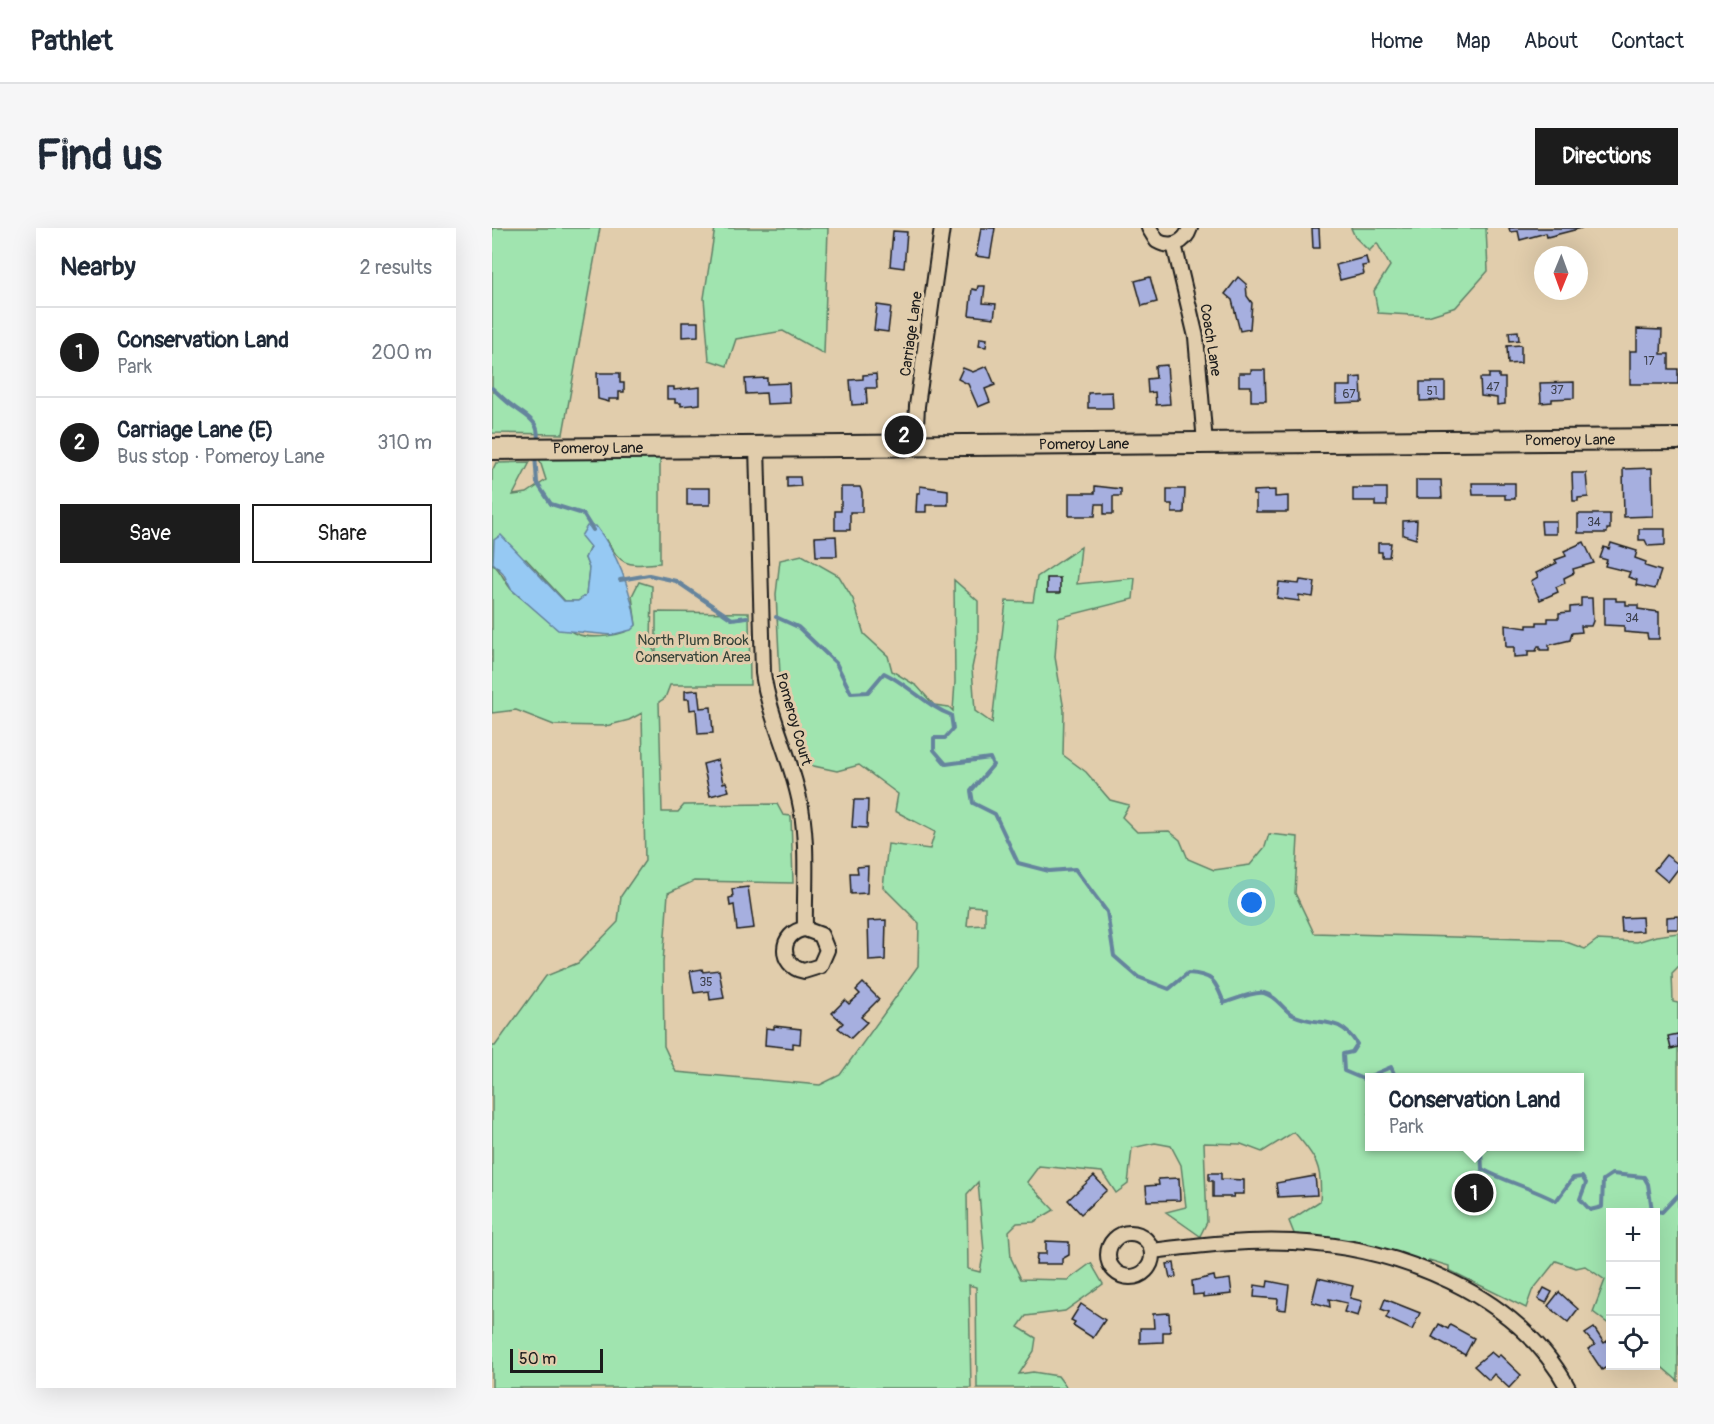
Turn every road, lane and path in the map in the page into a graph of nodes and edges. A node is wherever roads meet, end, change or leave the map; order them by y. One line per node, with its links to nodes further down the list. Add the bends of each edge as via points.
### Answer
1 (942, 228): 7 (street, Carriage Lane)
2 (1149, 228): 4 (street, via 1160,243)
3 (1190, 228): 4 (street, via 1184,239)
4 (1174, 244): 6 (street, Coach Lane, via 1196,337)
5 (1678, 439): 6 (street, Pomeroy Lane)
6 (1205, 443): 7 (street, Pomeroy Lane)
7 (915, 445): 8 (street, Pomeroy Lane)
8 (758, 446): 9 (street, Pomeroy Lane); 10 (street, Pomeroy Court, via 762,666 801,809)
9 (492, 449)
10 (805, 928)
11 (1152, 1251): 12 (street, via 1225,1242 1295,1242 1347,1249 1405,1265 1466,1290 1517,1322 1547,1354)
12 (1569, 1388)

